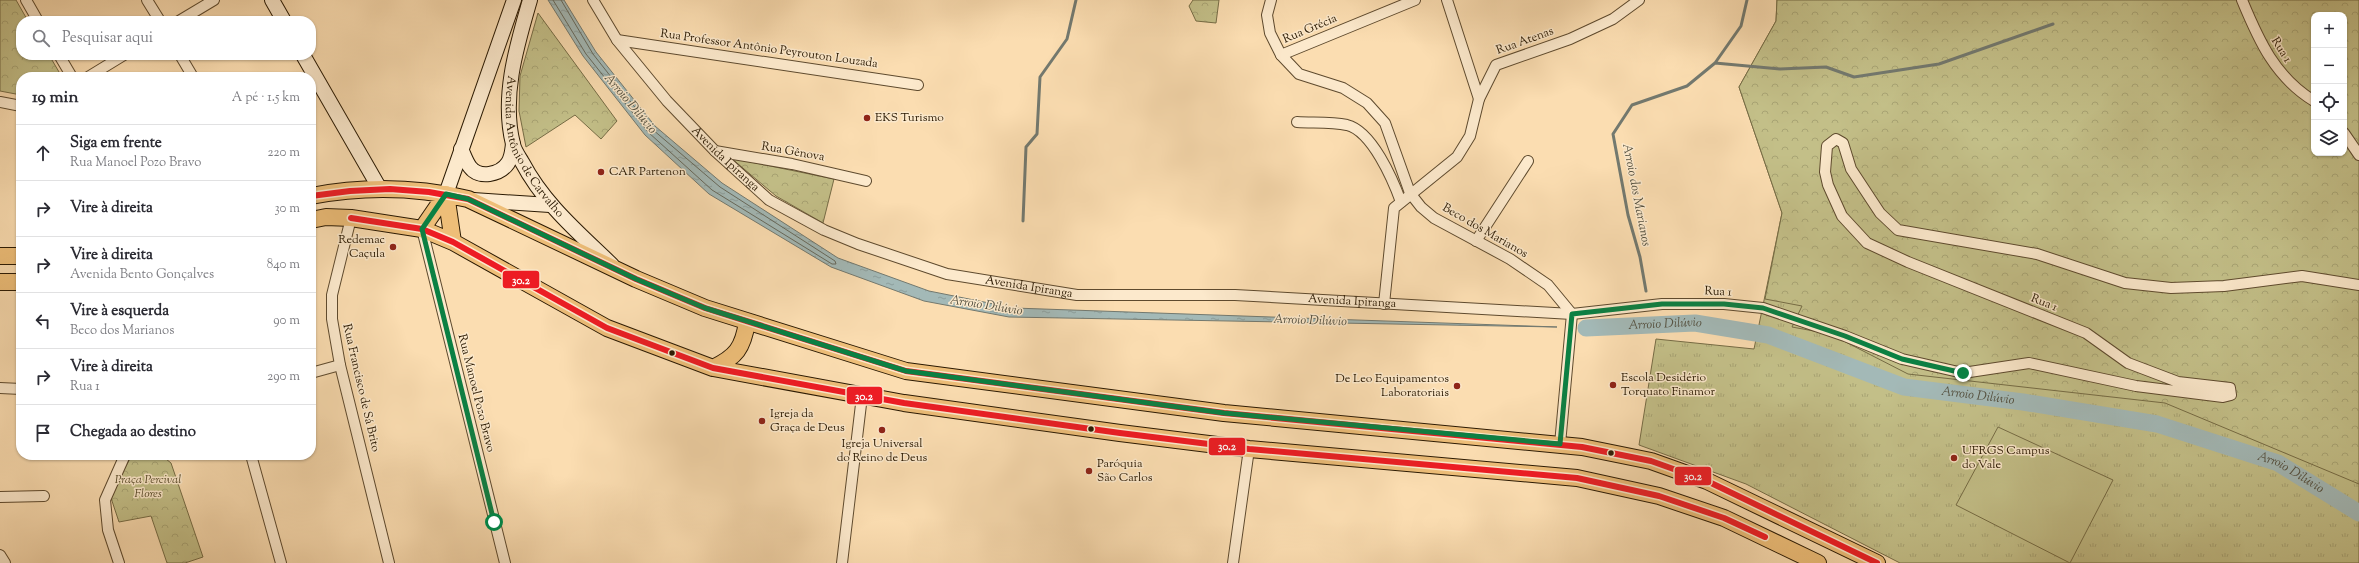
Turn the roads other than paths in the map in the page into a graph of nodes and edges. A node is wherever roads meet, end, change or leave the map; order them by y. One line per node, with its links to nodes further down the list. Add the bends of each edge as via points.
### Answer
1 (26, 0): 13 (street)
2 (147, 0): 14 (street)
3 (214, 0): 15 (street)
4 (272, 0): 16 (main road)
5 (513, 0): 36 (main road, Avenida Antônio de Carvalho)
6 (530, 0): 35 (main road, Avenida Antônio de Carvalho, via 512,71 510,107)
7 (593, 0): 17 (street, Avenida Ipiranga)
8 (1271, 0): 18 (street, Beco dos Marianos, via 1267,15 1270,32)
9 (1415, 0): 18 (street, Rua Grécia)
10 (1446, 0): 29 (street)
11 (1639, 0): 29 (street, Rua Atenas, via 1613,19 1570,39 1498,62)
12 (2242, 0): 30 (street, Rua 1, via 2255,32 2276,69)
13 (35, 16)
14 (157, 16)
15 (187, 16)
16 (281, 16)
17 (617, 40): 28 (street, Rua Professor Antônio Peyrouton Louzada); 37 (street, Avenida Ipiranga)
18 (1281, 55): 42 (street, Beco dos Marianos, via 1299,74 1343,88 1367,102 1385,124)
19 (62, 60): 23 (street)
20 (116, 60): 24 (street)
21 (183, 60): 25 (street)
22 (306, 60): 26 (main road)
23 (69, 72)
24 (96, 72)
25 (190, 72)
26 (313, 72)
27 (316, 78): 41 (main road)
28 (918, 85)
29 (1479, 99): 42 (street, Rua Atenas, via 1470,136 1457,157)
30 (2311, 99)
31 (0, 102): 32 (street)
32 (16, 105)
33 (1297, 122): 46 (street, via 1348,126 1359,134 1380,154)
34 (2347, 137): 38 (street)
35 (513, 144): 36 (main road, via 508,164 498,172 490,174 483,174 470,167); 47 (main road, Avenida Antônio de Carvalho)
36 (461, 149): 43 (main road, Avenida Antônio de Carvalho)
37 (715, 152): 40 (street, Rua Gênova, via 799,166); 59 (street, Avenida Ipiranga, via 769,200 824,230 947,274 1077,295 1235,294)
38 (2359, 155)
39 (1528, 161): 51 (street)
40 (866, 181)
41 (380, 189): 43 (main road); 44 (main road, via 338,190)
42 (1410, 193): 46 (street, Rua Atenas); 51 (street, Beco dos Marianos, via 1434,218)
43 (446, 194): 45 (main road); 50 (main road); 52 (main road)
44 (316, 195)
45 (468, 199): 47 (main road); 55 (main road)
46 (1401, 202): 59 (street, Rua Atenas, via 1394,208 1392,215)
47 (550, 205): 55 (main road, Avenida Antônio de Carvalho)
48 (351, 218): 49 (main road); 50 (main road); 62 (street, Rua Francisco de Sá Brito, via 332,295 332,319)
49 (316, 219)
50 (422, 229): 52 (main road); 79 (street, Rua Manoel Pozo Bravo)
51 (1476, 241): 60 (street, Beco dos Marianos, via 1548,285)
52 (453, 242): 63 (main road, via 607,328)
53 (0, 256): 54 (main road)
54 (16, 256)
55 (616, 270): 61 (main road, via 705,308)
56 (0, 282): 57 (main road)
57 (16, 282)
58 (2359, 285): 60 (street, Rua 1, via 2302,276 2224,286 2170,288 2125,282 2037,254 1898,230 1880,213 1851,169 1843,143 1836,139 1827,146 1824,172 1842,216 1867,243 2086,333 2128,363 2178,382 2230,388 2231,395 2223,397 2136,386 2029,363 1963,373 1902,359 1763,308 1724,304 1662,304)
59 (1384, 304): 60 (street, Avenida Ipiranga)
60 (1572, 314): 68 (street)
61 (747, 322): 63 (main road, via 738,351 730,360); 68 (main road, via 906,371 1224,413)
62 (340, 365): 64 (street); 78 (street, Rua Francisco de Sá Brito)
63 (713, 368): 67 (main road)
64 (316, 372)
65 (0, 388): 66 (street)
66 (16, 389)
67 (862, 396): 69 (main road); 80 (street)
68 (1560, 444): 83 (main road, via 1651,461 1707,481)
69 (1249, 449): 81 (street); 82 (main road, via 1584,479 1658,496 1724,518)
70 (123, 460): 76 (street, via 105,500 108,530)
71 (252, 460): 77 (street)
72 (44, 496): 73 (street)
73 (0, 497)
74 (0, 555): 75 (street)
75 (5, 563)
76 (119, 563)
77 (281, 563)
78 (389, 563)
79 (505, 563)
80 (842, 563)
81 (1233, 563)
82 (1818, 563)
83 (1877, 563)

